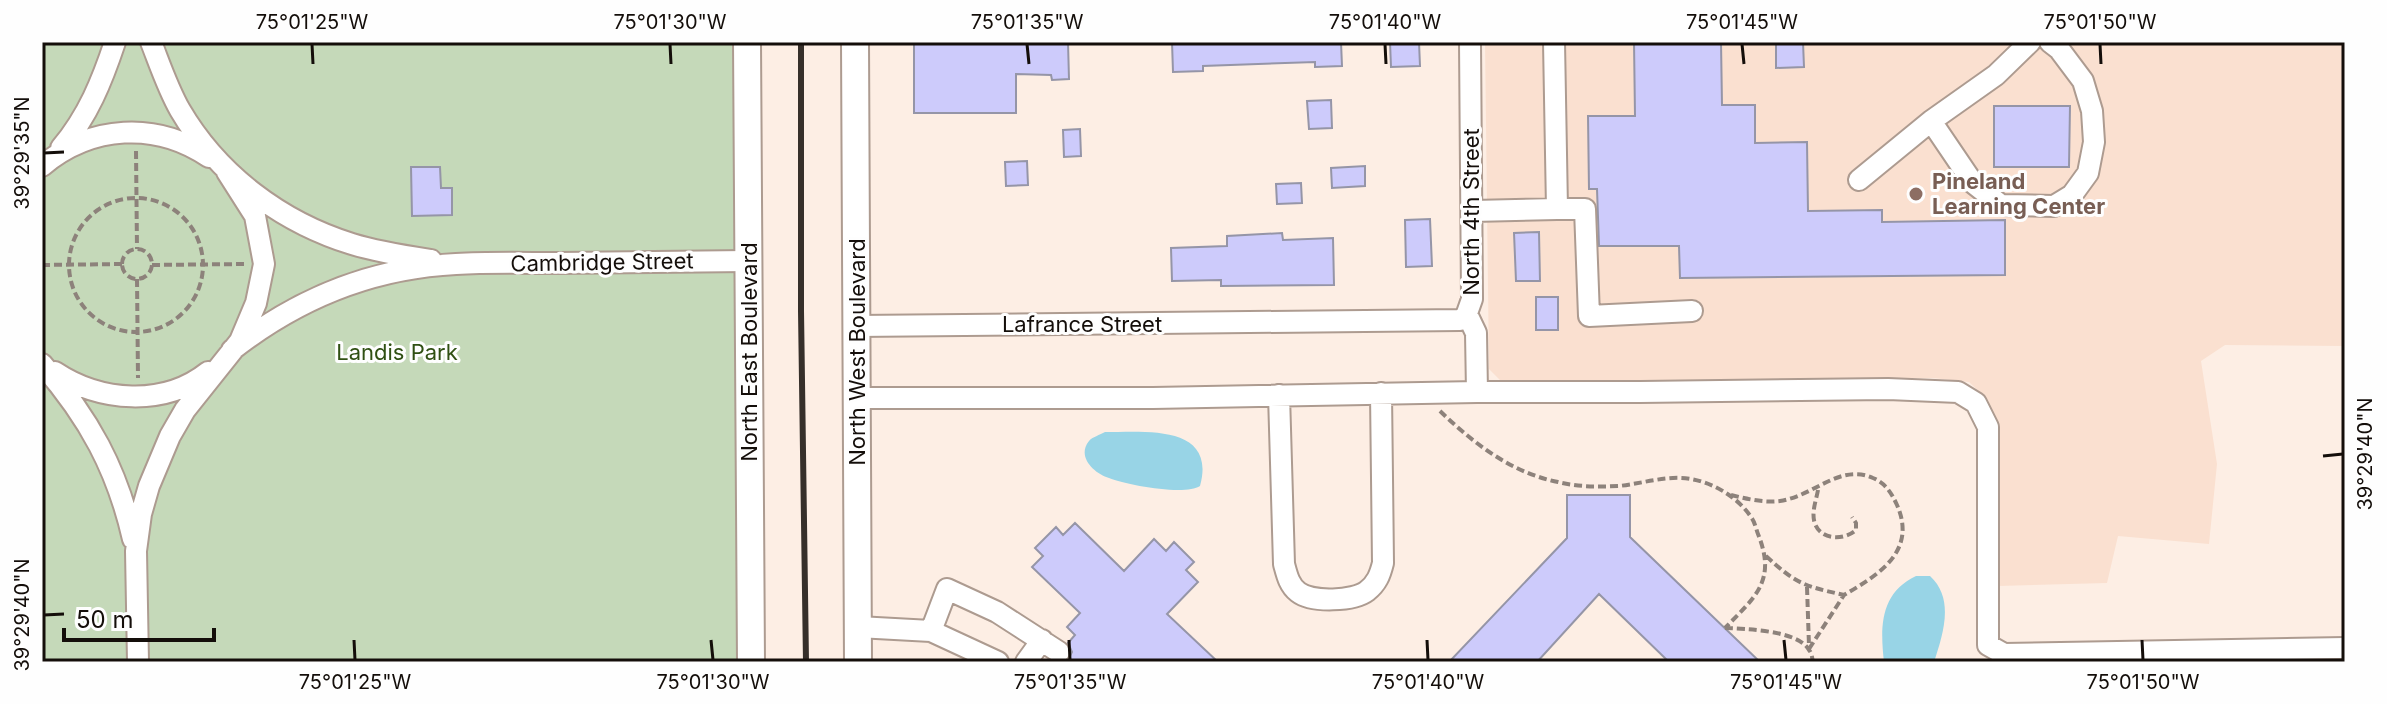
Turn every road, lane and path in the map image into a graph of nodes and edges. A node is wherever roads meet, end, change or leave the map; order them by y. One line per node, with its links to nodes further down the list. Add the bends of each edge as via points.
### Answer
1 (115, 42): 11 (street, via 90,105)
2 (151, 42): 12 (street, via 179,109)
3 (747, 42): 18 (main road, North East Boulevard)
4 (855, 42): 30 (main road, North West Boulevard)
5 (1470, 42): 16 (street, North 4th Street)
6 (1554, 42): 15 (street)
7 (2030, 42): 9 (street, via 1996,75)
8 (2050, 42): 9 (street, via 2083,81 2092,111 2088,173 2072,195 2054,206 2001,205 1973,183)
9 (1931, 121): 13 (street)
10 (136, 132): 11 (street, Cambridge Street, via 94,137); 12 (street, Cambridge Street, via 184,142); 14 (path)
11 (48, 161)
12 (224, 169): 21 (street, via 255,216); 22 (street, Cambridge Street, via 283,212 330,235 388,253)
13 (1859, 180)
14 (136, 198): 17 (path); 20 (path, via 157,201 182,216 197,236); 24 (path, via 112,202 85,221 74,238)
15 (1557, 209): 16 (street); 27 (street, via 1585,209 1589,316)
16 (1473, 211): 28 (street, North 4th Street, via 1472,299)
17 (137, 249): 19 (path, via 125,255); 25 (path, via 148,254)
18 (748, 261): 22 (street, Cambridge Street); 53 (main road, North East Boulevard)
19 (122, 264): 24 (path); 26 (path, via 130,278)
20 (203, 264): 21 (path); 25 (path); 31 (path, via 199,288 187,309 165,326)
21 (264, 264): 32 (street, via 256,303)
22 (455, 264): 32 (street, Cambridge Street, via 392,272 341,287 273,320)
23 (42, 265): 24 (path)
24 (69, 265): 31 (path, via 74,291 88,312 108,326)
25 (152, 265): 26 (path, via 147,276)
26 (137, 279): 31 (path)
27 (1692, 311)
28 (1467, 314): 29 (street, North 4th Street, via 1453,322); 34 (street, via 1476,333)
29 (1307, 322): 30 (street, Lafrance Street)
30 (856, 326): 39 (main road, North West Boulevard)
31 (138, 332): 38 (path)
32 (230, 353): 38 (street, Cambridge Street, via 185,385); 43 (street, via 170,436 145,500)
33 (42, 363): 38 (street, Cambridge Street, via 93,391); 43 (street, via 83,415 105,454)
34 (1477, 392): 36 (street); 51 (street, via 1958,392 1976,403 1988,427 1988,645)
35 (1381, 393): 36 (street); 37 (street); 37 (street, via 1383,563 1379,579 1364,594 1342,599 1300,594 1289,582 1284,564)
36 (1421, 393): 41 (path, via 1468,438 1526,473 1590,487 1677,477 1702,481)
37 (1279, 395): 39 (street)
38 (138, 397)
39 (857, 398): 47 (main road, North West Boulevard)
40 (1818, 488): 41 (path, via 1779,501); 42 (path, via 1814,510 1820,531 1840,538 1850,535 1856,530); 46 (path, via 1837,476 1870,476 1885,485 1899,511 1901,541 1894,558)
41 (1729, 495): 44 (path, via 1752,517)
42 (1852, 517)
43 (136, 551): 52 (street)
44 (1765, 555): 45 (path); 50 (path, via 1758,593 1725,628 1789,637)
45 (1808, 587): 46 (path); 50 (path)
46 (1844, 595): 50 (path)
47 (858, 627): 48 (street); 54 (main road, North West Boulevard)
48 (931, 631): 55 (street); 56 (street, via 947,589 1051,646)
49 (2345, 648): 51 (street)
50 (1809, 649): 57 (path)
51 (2004, 658)
52 (138, 662)
53 (751, 662)
54 (858, 662)
55 (998, 662)
56 (1026, 662)
57 (1813, 662)

